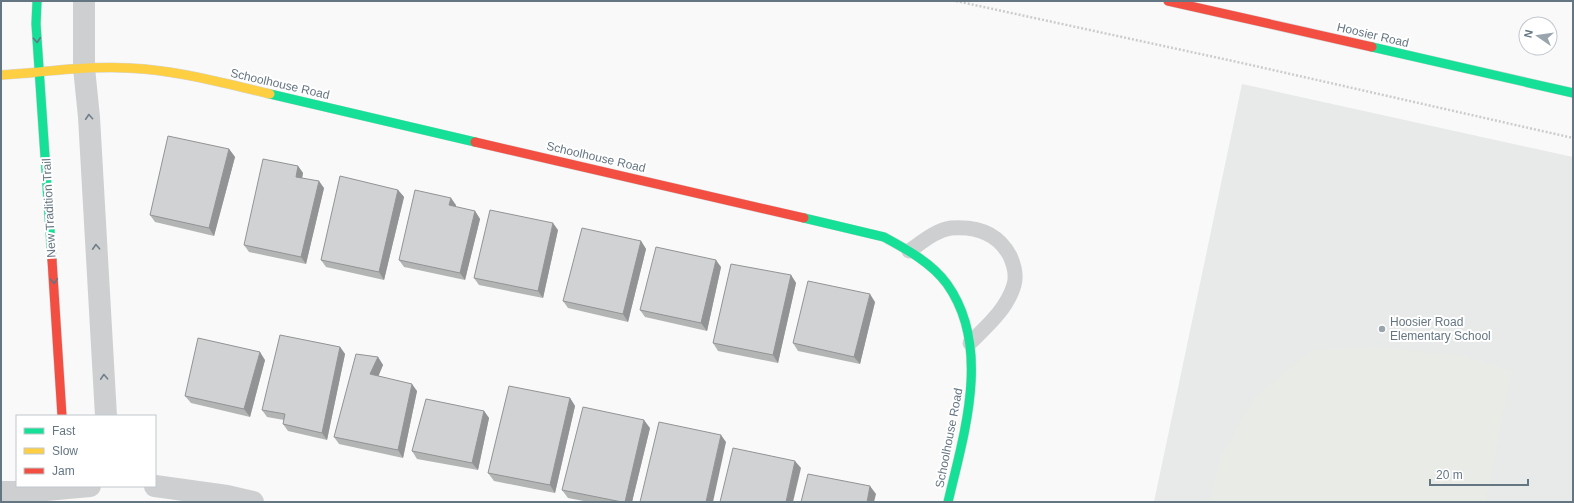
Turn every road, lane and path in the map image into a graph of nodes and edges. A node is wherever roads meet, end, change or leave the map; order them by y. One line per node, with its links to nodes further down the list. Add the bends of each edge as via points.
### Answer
1 (36, 1): 6 (street, New Tradition Trail, one-way to 6)
2 (84, 1): 5 (street)
3 (956, 1): 9 (path)
4 (1168, 1): 8 (street, Hoosier Road)
5 (84, 68): 6 (street, Schoolhouse Road); 10 (street, Schoolhouse Road, via 143,69 193,76 884,237); 13 (street, one-way to 5)
6 (39, 73): 7 (street, Schoolhouse Road); 12 (street, New Tradition Trail, one-way to 12)
7 (1, 75)
8 (1573, 93)
9 (1573, 138)
10 (909, 251): 11 (street, Schoolhouse Road, via 947,284 958,302); 11 (lane, via 938,232 950,228 983,231 997,238 1005,246 1015,268 1014,284 1002,310)
11 (970, 343): 18 (street, Schoolhouse Road, via 972,370 967,414)
12 (62, 415)
13 (106, 415)
14 (156, 486): 17 (street)
15 (66, 487): 16 (street)
16 (1, 492)
17 (253, 502)
18 (948, 502)

